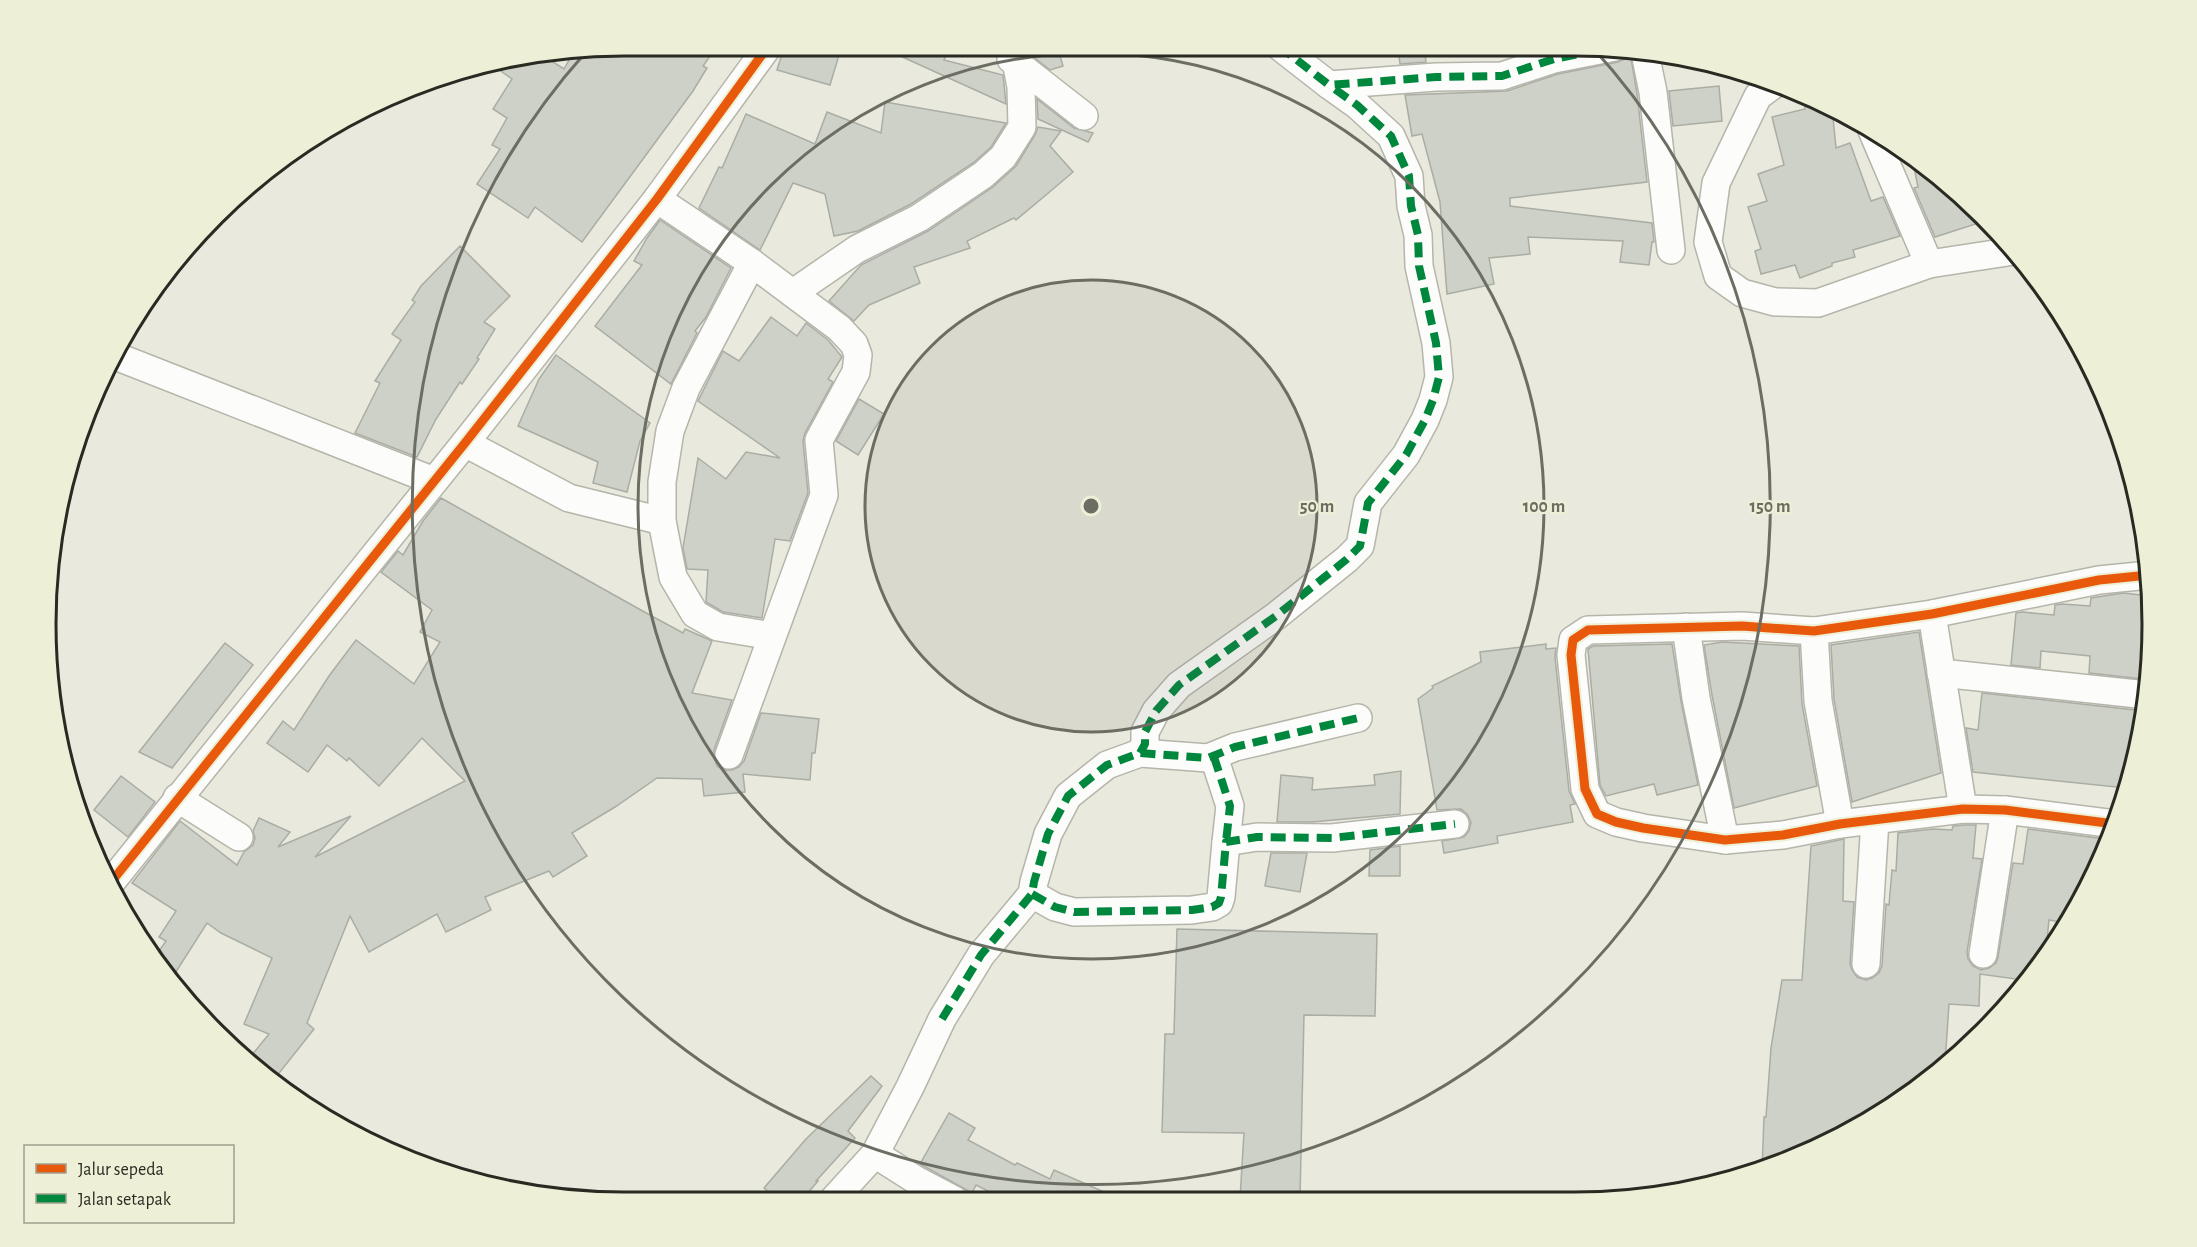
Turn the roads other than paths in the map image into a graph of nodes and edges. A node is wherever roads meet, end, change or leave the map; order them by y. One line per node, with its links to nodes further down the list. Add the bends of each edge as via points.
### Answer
1 (761, 56): 11 (street)
2 (1009, 56): 16 (street, via 1020,87 1022,127 1003,157 918,218 857,249)
3 (1013, 56): 9 (street)
4 (1292, 56): 7 (street)
5 (1569, 56): 7 (street, via 1503,76)
6 (1646, 60): 12 (street)
7 (1329, 85): 29 (street, via 1391,136 1409,176 1419,266 1436,343 1439,377 1433,400 1406,455 1368,503 1360,546 1276,616 1179,685 1155,711)
8 (1766, 90): 15 (street, via 1758,96 1716,183 1708,242 1718,276 1742,293 1775,302 1818,303)
9 (1084, 116)
10 (1877, 143): 15 (street)
11 (657, 200): 14 (street); 18 (street)
12 (1671, 250)
13 (2004, 253): 15 (street)
14 (752, 263): 16 (street); 20 (street, via 686,388 670,431 662,482)
15 (1929, 264)
16 (793, 293): 25 (street, via 839,328 854,344 858,355 856,372 819,440 824,495)
17 (122, 358): 19 (street)
18 (465, 443): 19 (street); 20 (street, via 569,498)
19 (434, 481): 32 (street)
20 (662, 521): 25 (street, via 673,577 695,614 718,627)
21 (2139, 576): 22 (street, via 2099,580)
22 (1932, 614): 24 (street); 26 (street)
23 (1686, 627): 24 (street, via 1742,626); 40 (street); 40 (street, via 1588,630 1573,640 1571,655 1585,789 1597,814 1616,822)
24 (1814, 632): 38 (street, via 1818,701)
25 (772, 636): 30 (street)
26 (1941, 673): 27 (street); 33 (street)
27 (2137, 694)
28 (1358, 718): 31 (street, via 1235,747)
29 (1140, 753): 31 (street); 43 (street, via 1107,765 1068,796 1048,834)
30 (729, 755)
31 (1214, 757): 41 (street, via 1230,806)
32 (177, 798): 39 (street); 42 (street)
33 (1963, 809): 34 (street); 35 (street)
34 (2005, 810): 36 (street); 44 (street)
35 (1875, 820): 38 (street); 45 (street)
36 (2105, 823)
37 (1455, 824): 41 (street, via 1332,838 1257,837)
38 (1840, 824): 40 (street, via 1783,835)
39 (239, 837)
40 (1725, 840)
41 (1226, 842): 43 (street, via 1221,897 1212,907 1074,912)
42 (113, 873)
43 (1032, 894): 46 (street, via 981,955 942,1019)
44 (1983, 954)
45 (1866, 964)
46 (875, 1154): 47 (street); 48 (street)
47 (840, 1192)
48 (939, 1192)

